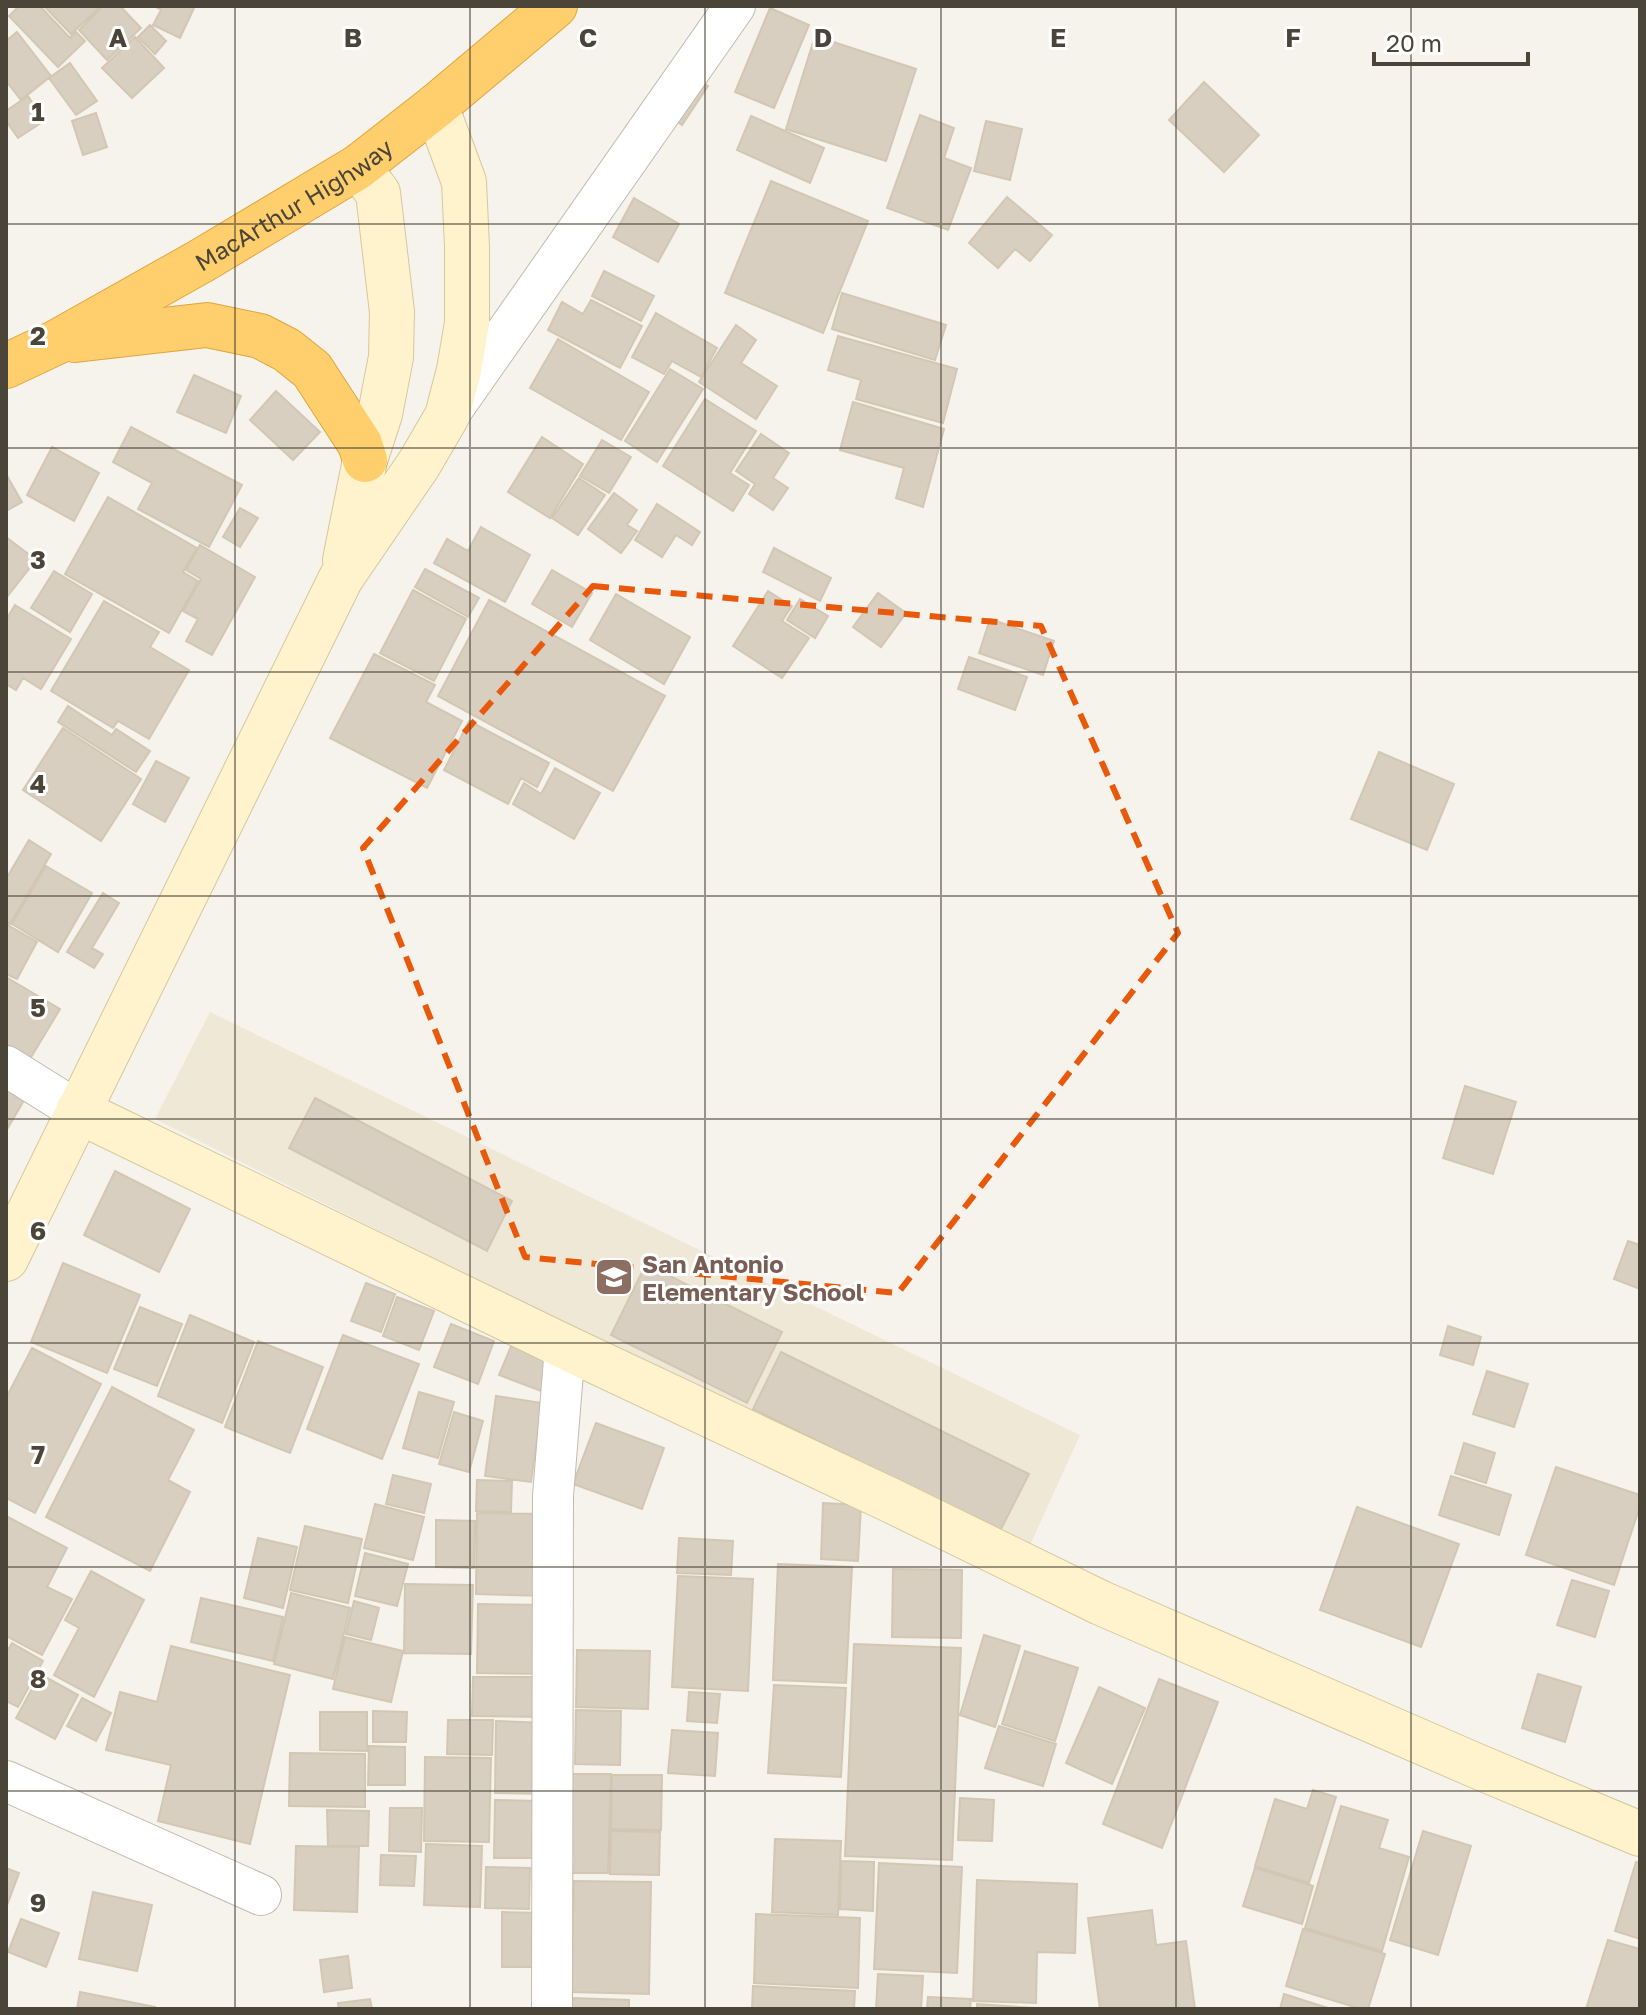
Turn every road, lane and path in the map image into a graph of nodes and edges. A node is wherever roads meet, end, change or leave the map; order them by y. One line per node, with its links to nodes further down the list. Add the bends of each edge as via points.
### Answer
1 (555, 6): 3 (highway, MacArthur Highway)
2 (735, 6): 7 (street)
3 (436, 106): 4 (highway, MacArthur Highway); 7 (main road, via 464,182 467,247 467,323)
4 (358, 167): 5 (highway, MacArthur Highway); 8 (main road, via 378,193 392,312 391,357)
5 (57, 342): 6 (highway, MacArthur Highway); 8 (highway, via 207,325 260,336 312,370)
6 (6, 366)
7 (447, 416): 9 (main road)
8 (365, 460): 9 (main road)
9 (341, 578): 11 (main road)
10 (6, 1066): 11 (street)
11 (78, 1111): 12 (main road); 13 (main road)
12 (6, 1259)
13 (565, 1347): 15 (main road, via 1101,1603); 17 (street, via 553,1496)
14 (6, 1781): 16 (street)
15 (1640, 1834)
16 (261, 1895)
17 (552, 2009)

